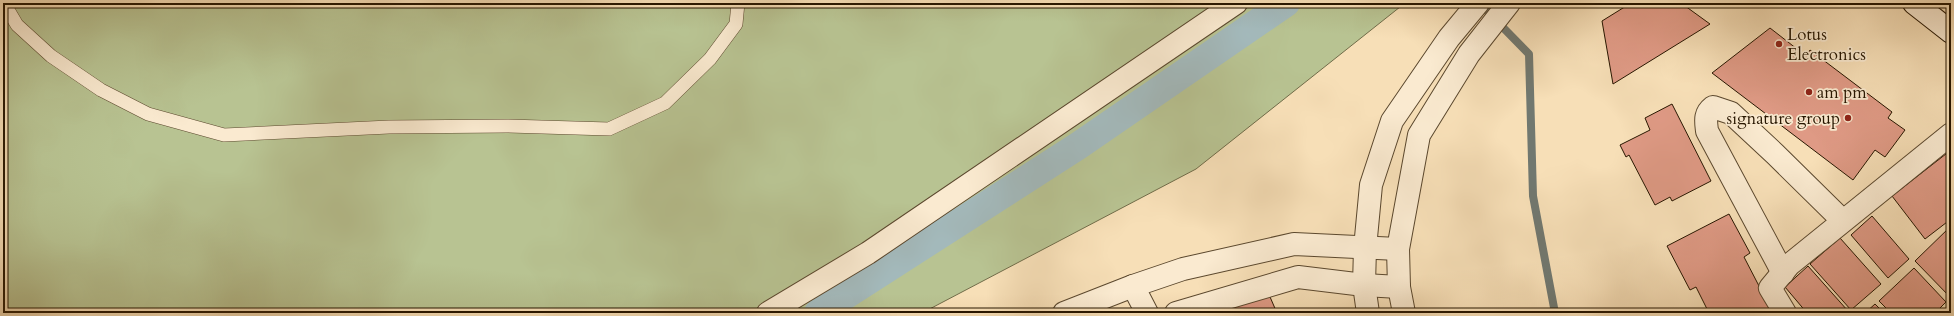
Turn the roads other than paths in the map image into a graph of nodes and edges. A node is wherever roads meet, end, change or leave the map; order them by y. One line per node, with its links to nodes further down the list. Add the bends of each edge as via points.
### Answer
1 (4, 3): 2 (lane, via 17,25 51,56 101,90 148,114 224,135 389,127 508,126 609,129 664,103 710,59 736,24)
2 (738, 3)
3 (1236, 3): 16 (street, via 868,253)
4 (1478, 3): 10 (street, via 1449,38 1392,121 1371,185)
5 (1509, 3): 11 (street, via 1469,54 1420,135)
6 (1914, 3): 7 (street)
7 (1951, 32)
8 (1951, 134): 9 (street)
9 (1842, 220): 12 (street); 12 (street, via 1731,113 1713,107 1706,117 1707,131)
10 (1365, 248): 11 (street); 13 (street); 14 (street, via 1294,244 1183,270)
11 (1398, 249): 15 (street)
12 (1783, 273): 22 (street, via 1770,288)
13 (1364, 285): 15 (street); 19 (street, via 1298,277); 20 (street)
14 (1133, 286): 17 (street); 18 (street)
15 (1398, 287): 21 (street)
16 (768, 313)
17 (1064, 313)
18 (1147, 313)
19 (1176, 313)
20 (1368, 313)
21 (1404, 313)
22 (1785, 313)

